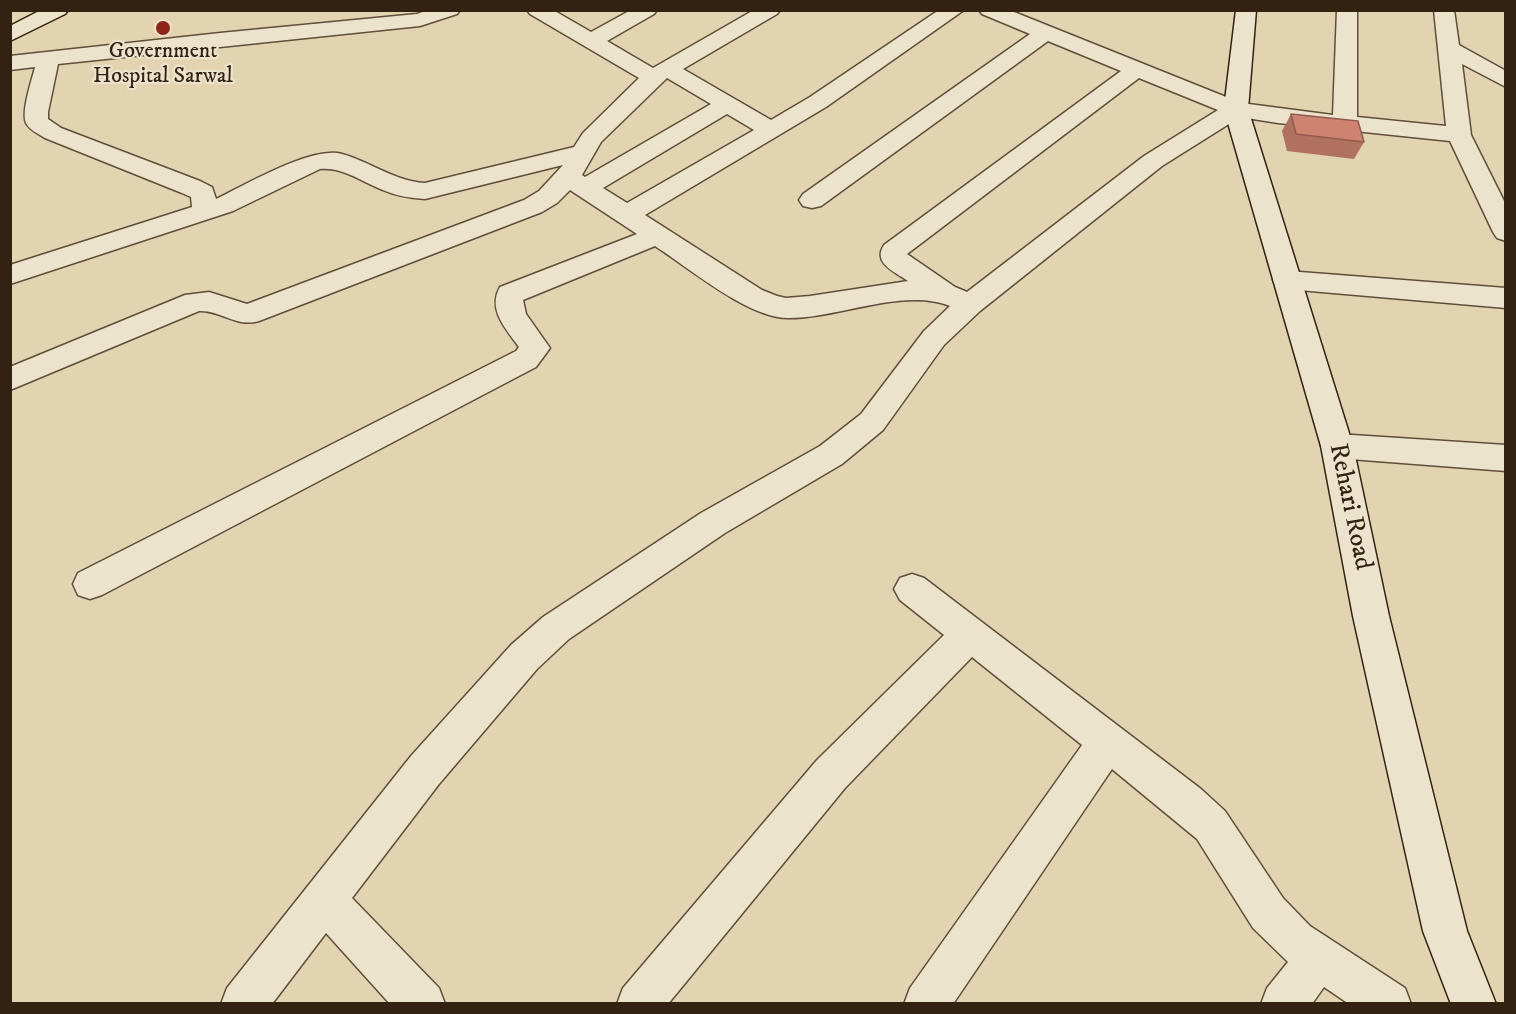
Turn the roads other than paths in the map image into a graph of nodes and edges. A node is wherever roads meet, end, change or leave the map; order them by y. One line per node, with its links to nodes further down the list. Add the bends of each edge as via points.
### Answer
1 (58, 10): 12 (street)
2 (450, 10): 15 (street, via 420,20)
3 (537, 10): 13 (street)
4 (647, 10): 13 (street)
5 (770, 10): 18 (street)
6 (954, 10): 23 (street)
7 (988, 10): 11 (street)
8 (1246, 10): 21 (street, Rehari Road)
9 (1347, 10): 22 (street)
10 (1444, 10): 14 (street)
11 (1044, 34): 17 (street); 26 (street)
12 (10, 35)
13 (591, 40): 18 (street)
14 (1447, 47): 19 (street); 24 (street)
15 (48, 58): 16 (street); 27 (street, via 37,122 53,133 191,187 203,194)
16 (10, 63)
17 (1136, 70): 21 (street); 33 (street, via 893,251 892,258)
18 (660, 73): 20 (street); 25 (street, via 591,138)
19 (1506, 80)
20 (727, 104): 23 (street); 25 (street)
21 (1236, 109): 22 (street); 32 (street, Rehari Road); 33 (street, via 1153,161)
22 (1345, 123): 24 (street)
23 (771, 130): 28 (street)
24 (1459, 135): 29 (street)
25 (577, 173): 27 (street, via 425,191 392,185 336,160 315,162 224,205); 28 (street); 35 (street, via 533,206 256,312 240,314 210,300 195,302)
26 (812, 200)
27 (205, 210): 31 (street)
28 (626, 215): 30 (street)
29 (1506, 232)
30 (656, 236): 33 (street, via 771,305 810,306 915,290); 38 (street, via 510,294 509,310 535,348 526,359)
31 (10, 275)
32 (1287, 280): 34 (street); 36 (street, Rehari Road)
33 (958, 298): 42 (street, via 873,422 831,455 713,523 590,603 540,642 455,734)
34 (1506, 298)
35 (10, 379)
36 (1338, 446): 37 (street); 44 (street, Rehari Road, via 1371,616)
37 (1506, 458)
38 (90, 584)
39 (912, 589): 40 (street)
40 (970, 634): 41 (street); 47 (street, via 831,774)
41 (1108, 742): 43 (street, via 1211,825 1268,913 1295,941); 48 (street)
42 (324, 899): 45 (street); 46 (street)
43 (1320, 957): 49 (street); 50 (street)
44 (1462, 994)
45 (243, 1004)
46 (423, 1004)
47 (639, 1004)
48 (926, 1004)
49 (1283, 1004)
50 (1389, 1004)

